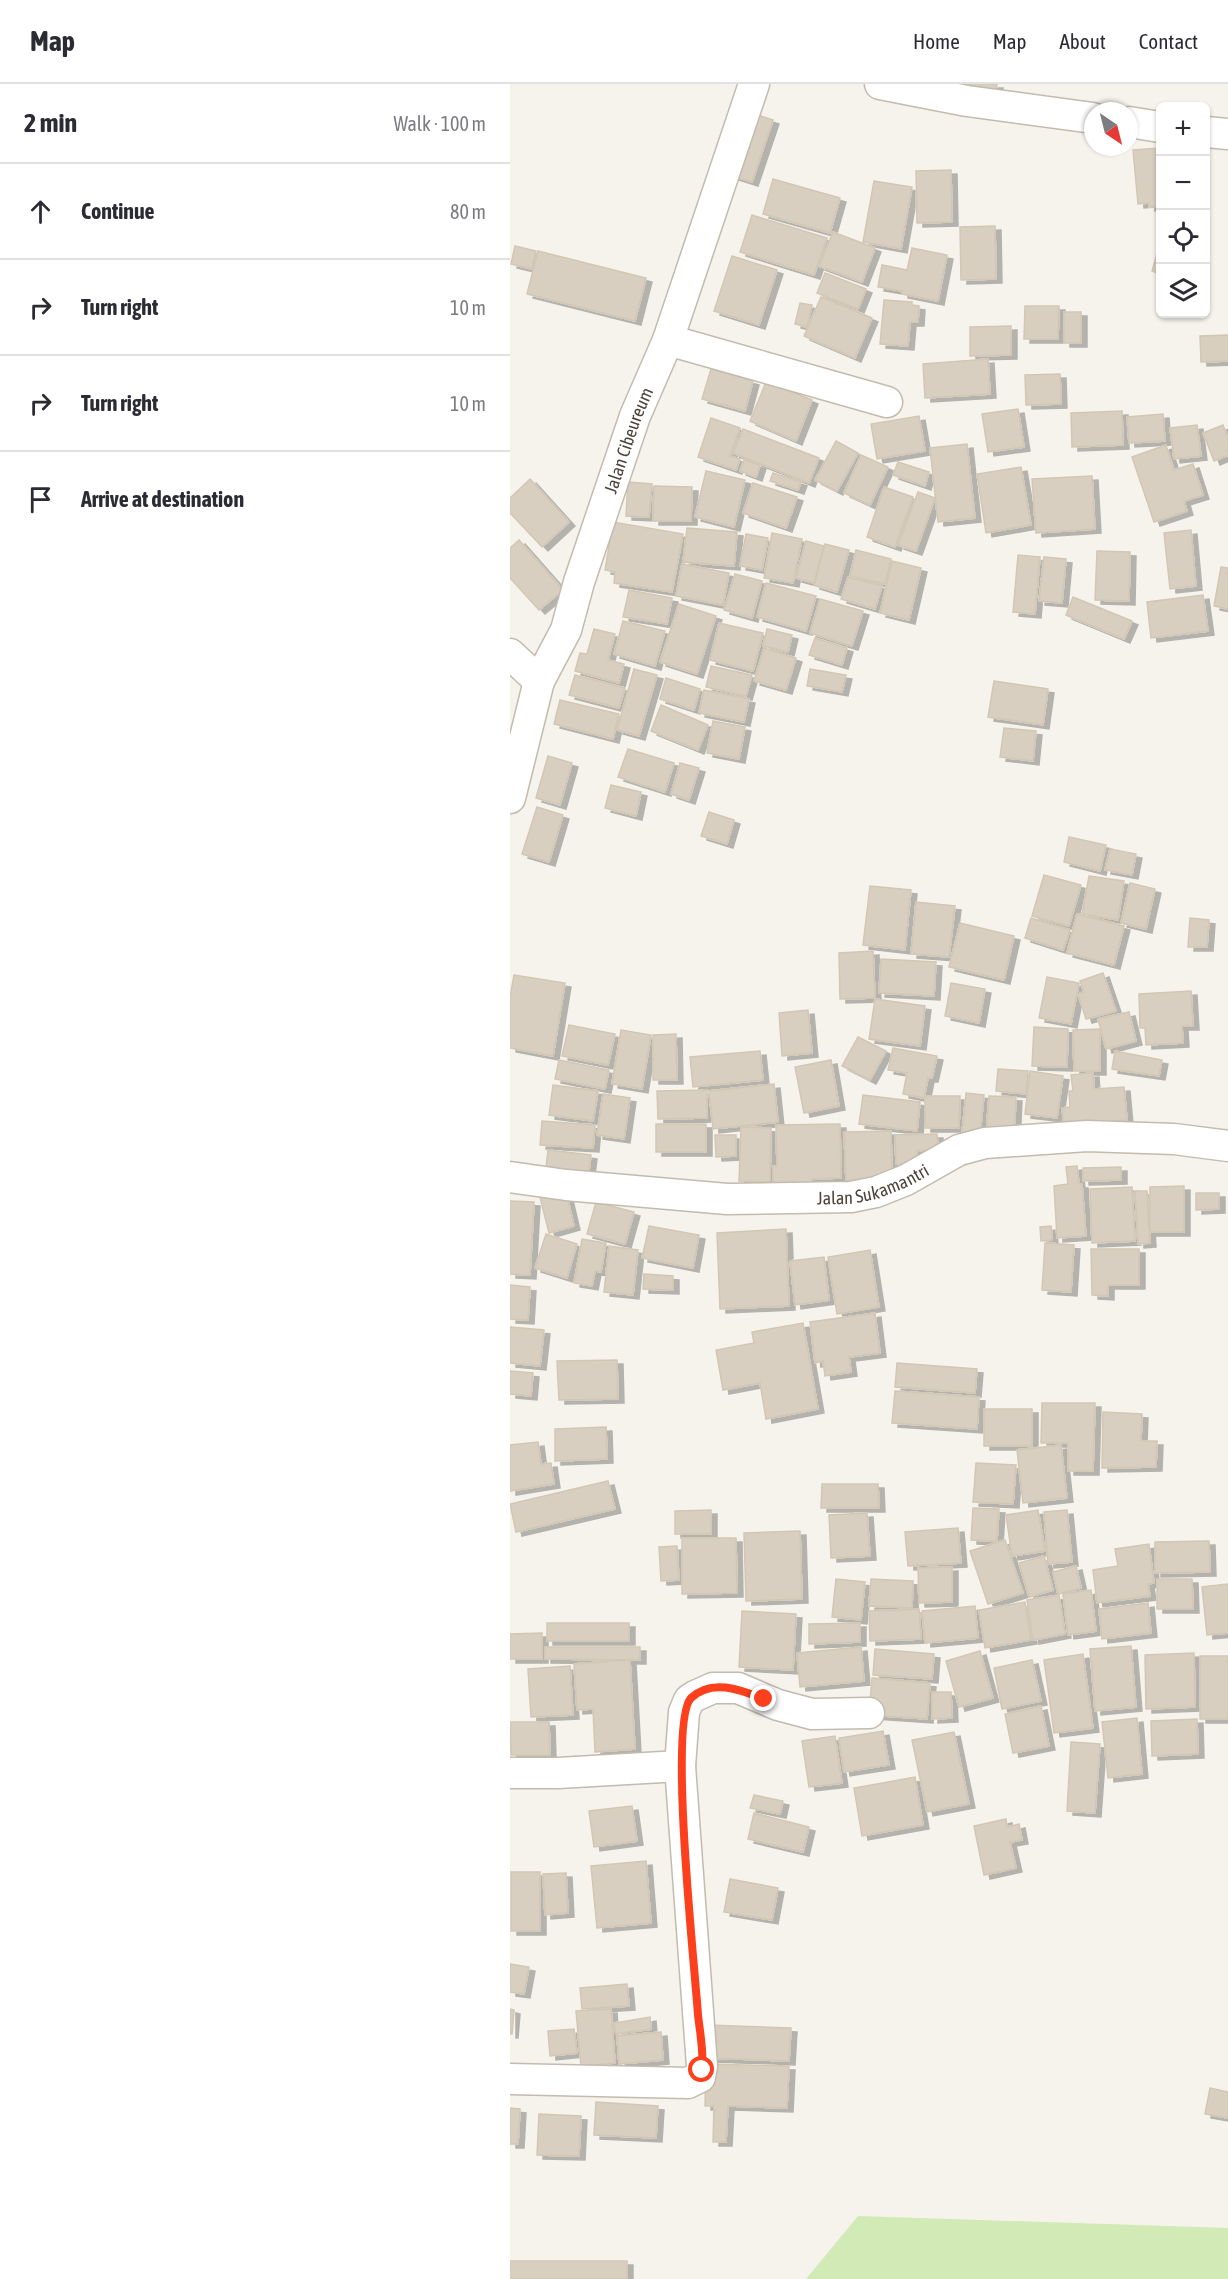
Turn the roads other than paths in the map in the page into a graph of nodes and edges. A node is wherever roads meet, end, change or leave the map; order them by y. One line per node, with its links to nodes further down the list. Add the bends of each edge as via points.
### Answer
1 (754, 84): 8 (street, Jalan Cibeureum)
2 (880, 84): 3 (street)
3 (1084, 117)
4 (1138, 123): 5 (street)
5 (1156, 126)
6 (1210, 132): 7 (street)
7 (1228, 134)
8 (668, 340): 9 (street); 11 (street, Jalan Cibeureum, via 635,416 566,630)
9 (887, 402)
10 (510, 654): 11 (street)
11 (539, 681): 12 (street, Jalan Cibeureum)
12 (510, 798)
13 (1228, 1146): 14 (street, Jalan Sukamantri, via 1174,1139 1088,1136 985,1143 959,1150 896,1184 851,1197 727,1198)
14 (510, 1177)
15 (869, 1713): 16 (street, via 812,1714 738,1688 704,1690 689,1700 684,1712)
16 (680, 1766): 17 (street); 18 (street, via 700,2077 688,2083)
17 (510, 1773)
18 (510, 2079)

